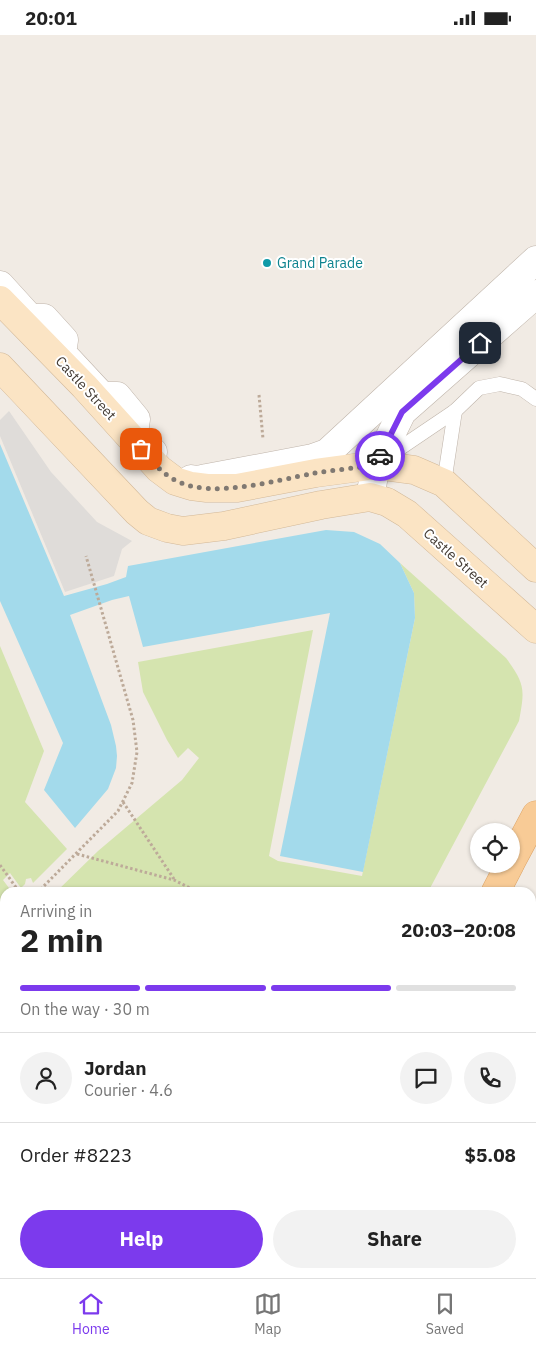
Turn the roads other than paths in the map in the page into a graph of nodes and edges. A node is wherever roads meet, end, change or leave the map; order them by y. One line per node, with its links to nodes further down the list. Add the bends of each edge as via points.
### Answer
1 (536, 260): 2 (street, via 327,453 198,480 187,479 169,469 134,432 136,419 117,396 102,396 62,353 64,339 44,318 30,318)
2 (0, 285)
3 (536, 294): 8 (street, via 402,412)
4 (0, 300): 8 (main road, Castle Street, via 159,469 175,481 207,488 237,487)
5 (0, 367): 10 (main road, via 137,512 167,529 183,531 224,526)
6 (536, 399): 7 (lane, via 522,389 500,384 479,388)
7 (455, 411): 8 (lane); 9 (lane)
8 (376, 465): 9 (main road, Castle Street, via 414,470); 10 (street)
9 (444, 483): 11 (main road, Castle Street)
10 (370, 497): 12 (main road, Castle Street, via 407,514)
11 (536, 568)
12 (536, 629)
13 (536, 815): 14 (main road)
14 (520, 846)
15 (506, 873): 16 (main road)
16 (498, 887)

